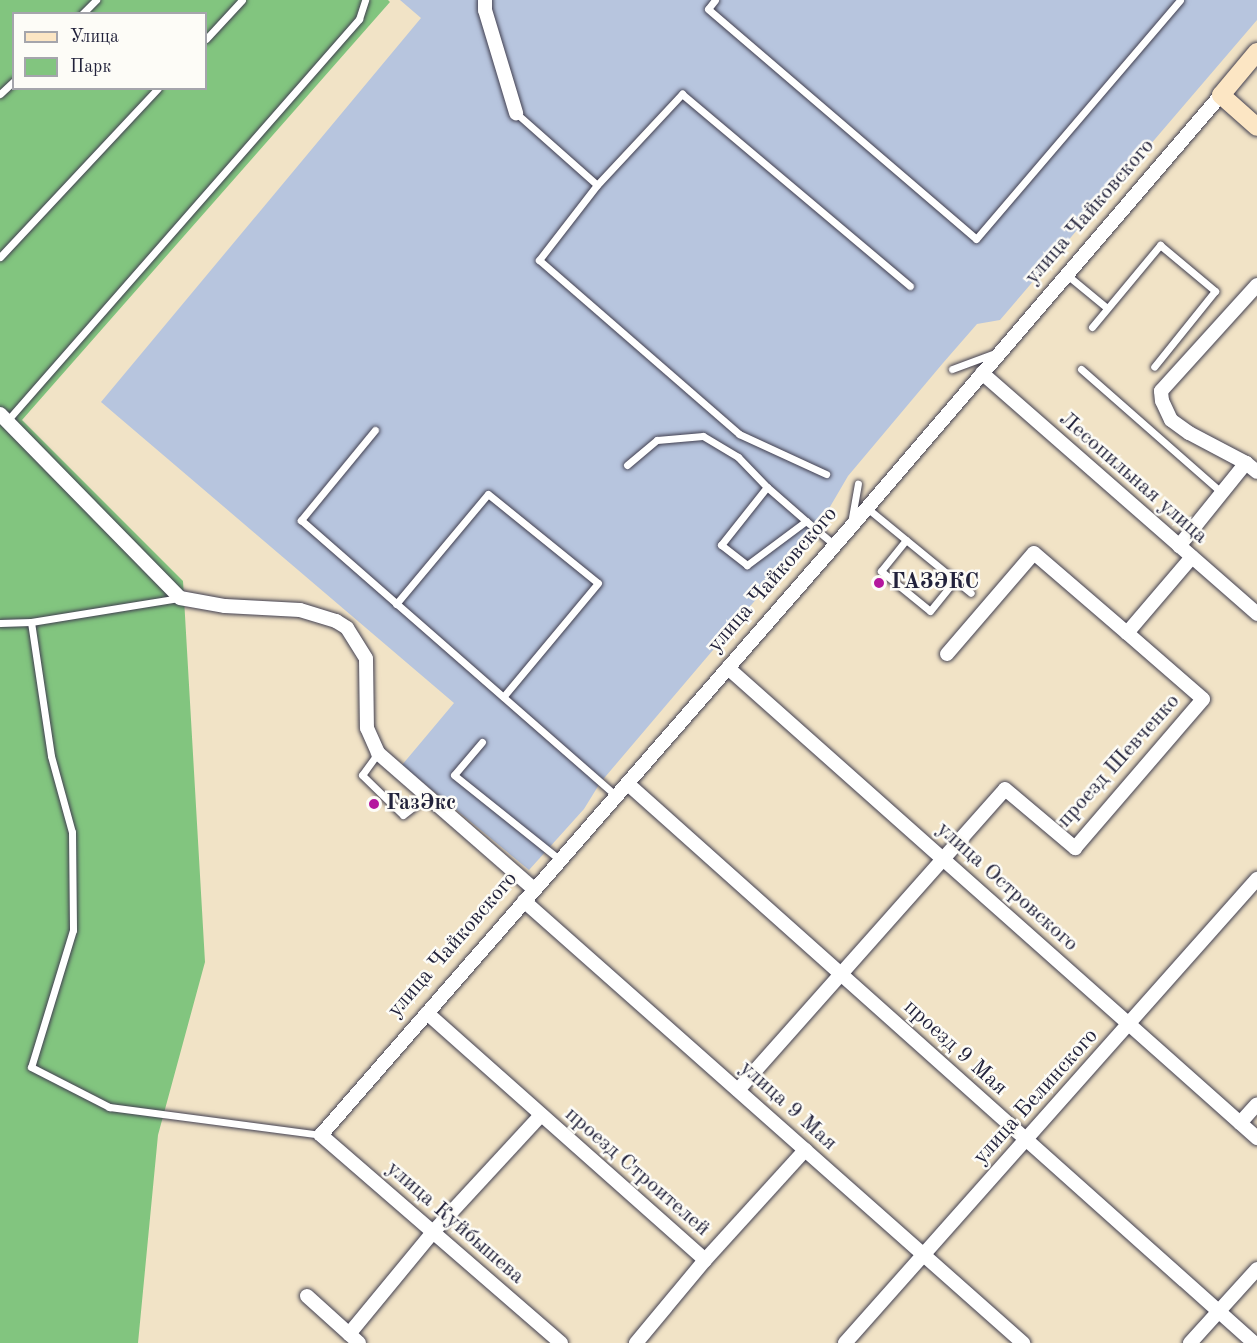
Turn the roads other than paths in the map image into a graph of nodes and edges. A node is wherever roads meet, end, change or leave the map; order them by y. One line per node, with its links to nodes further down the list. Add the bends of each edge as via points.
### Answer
1 (96, 0): 7 (lane)
2 (242, 0): 8 (lane)
3 (365, 0): 28 (lane, via 359,19)
4 (485, 0): 14 (street)
5 (715, 0): 6 (lane, via 708,9 976,239)
6 (1180, 0)
7 (84, 12)
8 (207, 38)
9 (1257, 52): 13 (main road, улица Чайковского)
10 (12, 83): 12 (lane)
11 (156, 90): 17 (lane)
12 (0, 94)
13 (1221, 95): 15 (main road); 18 (street, улица Чайковского)
14 (516, 113): 16 (lane)
15 (1257, 127)
16 (597, 185): 20 (lane, via 682,94); 32 (lane, via 539,260 739,434)
17 (0, 257)
18 (1067, 275): 21 (lane); 23 (street, улица Чайковского)
19 (1257, 285): 31 (street, via 1161,391 1171,420)
20 (910, 286)
21 (1107, 308): 22 (lane); 24 (lane, via 1160,245 1215,291)
22 (1092, 327)
23 (1003, 350): 25 (lane); 27 (street, улица Чайковского)
24 (1154, 367)
25 (952, 369)
26 (1082, 369): 35 (lane)
27 (982, 373): 36 (street, улица Чайковского); 41 (street, Лесопильная улица)
28 (3, 418): 45 (street)
29 (375, 430): 46 (lane, via 302,520)
30 (627, 465): 34 (lane, via 657,440 703,436 738,457)
31 (1252, 467): 35 (street)
32 (826, 474)
33 (858, 484): 38 (lane)
34 (766, 487): 37 (lane); 37 (lane, via 721,545 747,565)
35 (1222, 493): 41 (street)
36 (867, 508): 38 (street, улица Чайковского); 39 (lane)
37 (806, 521): 40 (lane)
38 (850, 528): 40 (street, улица Чайковского)
39 (906, 540): 43 (lane); 43 (lane, via 881,571 897,585 930,611)
40 (835, 545): 52 (street, улица Чайковского)
41 (1179, 546): 42 (street, Лесопильная улица)
42 (1192, 557): 47 (street, Лесопильная улица); 50 (street)
43 (955, 580): 44 (lane)
44 (971, 593)
45 (180, 598): 48 (lane); 55 (street, via 225,606 300,610 347,628 366,659 367,728)
46 (396, 604): 53 (lane); 53 (lane, via 488,494 598,583)
47 (1257, 614)
48 (31, 622): 49 (lane); 71 (lane, via 51,756 72,832 73,930 31,1067 109,1107)
49 (0, 623)
50 (1127, 633): 51 (street, проезд Шевченко, via 1034,553); 60 (street, проезд Шевченко, via 1203,699 1075,848 1005,789)
51 (947, 654)
52 (728, 668): 56 (street, улица Чайковского); 60 (street, улица Островского)
53 (503, 697): 58 (lane)
54 (482, 742): 59 (lane, via 454,775)
55 (378, 753): 57 (street); 57 (lane, via 362,775 403,815)
56 (628, 784): 58 (street, улица Чайковского); 64 (street, проезд 9 Мая)
57 (427, 796): 62 (street)
58 (616, 796): 59 (street, улица Чайковского)
59 (559, 859): 62 (street, улица Чайковского)
60 (945, 859): 64 (street); 66 (street, улица Островского)
61 (1257, 879): 66 (street, улица Белинского)
62 (534, 889): 63 (street, улица Чайковского)
63 (524, 901): 65 (street, улица Чайковского); 67 (street, улица 9 Мая)
64 (840, 974): 67 (street); 73 (street, проезд 9 Мая)
65 (427, 1013): 69 (street, проезд Строителей); 71 (street, улица Чайковского)
66 (1130, 1024): 70 (street, улица Островского); 73 (street, улица Белинского)
67 (738, 1090): 74 (street, улица 9 Мая)
68 (1257, 1104): 70 (street)
69 (541, 1115): 75 (street, проезд Строителей); 77 (street, проезд Строителей)
70 (1240, 1123): 72 (street, улица Островского)
71 (321, 1135): 75 (street, улица Куйбышева)
72 (1257, 1138)
73 (1027, 1140): 76 (street, улица Белинского); 80 (street, проезд 9 Мая)
74 (805, 1150): 76 (street, улица 9 Мая); 77 (street, проезд Строителей)
75 (433, 1232): 81 (street, проезд Строителей); 82 (street, улица Куйбышева)
76 (923, 1254): 84 (street, улица Белинского); 85 (street, улица 9 Мая)
77 (705, 1260): 83 (street, проезд Строителей)
78 (1257, 1269): 80 (street)
79 (307, 1296): 81 (street)
80 (1219, 1311): 86 (street); 87 (street, проезд 9 Мая)
81 (354, 1339)
82 (561, 1343)
83 (636, 1343)
84 (845, 1343)
85 (1023, 1343)
86 (1191, 1343)
87 (1254, 1343)

